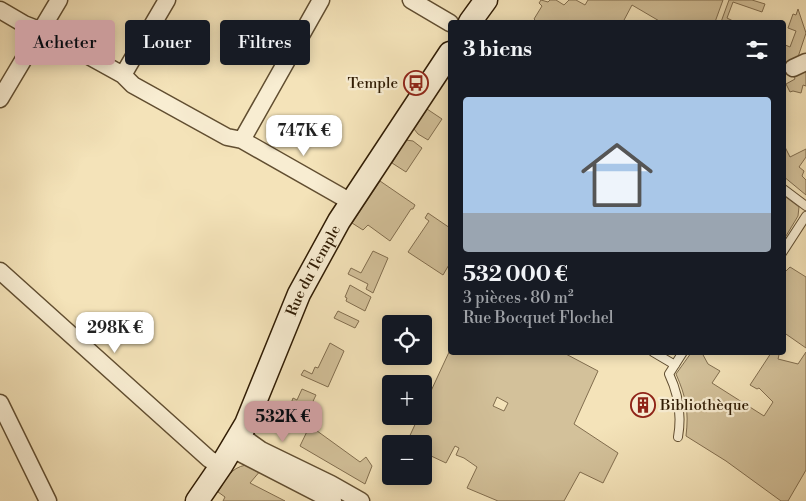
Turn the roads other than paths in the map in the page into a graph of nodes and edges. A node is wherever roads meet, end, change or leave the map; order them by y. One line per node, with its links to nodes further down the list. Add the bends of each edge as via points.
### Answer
1 (59, 0): 8 (street)
2 (167, 0): 14 (street)
3 (321, 0): 16 (street)
4 (411, 0): 10 (street)
5 (486, 0): 9 (street)
6 (0, 10): 7 (street)
7 (17, 20)
8 (46, 20)
9 (474, 20)
10 (448, 22)
11 (448, 56): 18 (street, Rue du Temple)
12 (20, 65): 15 (street)
13 (105, 65): 14 (street)
14 (123, 75): 16 (street, via 133,84 227,137)
15 (0, 99)
16 (242, 140): 18 (street)
17 (786, 191): 19 (lane)
18 (351, 202): 28 (street, Rue du Temple, via 300,294)
19 (806, 206)
20 (806, 216): 21 (lane)
21 (786, 247)
22 (0, 271): 28 (street)
23 (658, 355): 25 (lane)
24 (681, 355): 25 (lane)
25 (675, 365): 27 (lane, via 669,374 679,402 681,421)
26 (0, 403): 31 (street)
27 (678, 437)
28 (226, 452): 29 (street); 30 (street, via 262,450); 32 (street, Rue du Temple)
29 (267, 466): 30 (street); 33 (street)
30 (293, 466): 34 (street)
31 (48, 501)
32 (197, 501)
33 (333, 501)
34 (360, 501)

